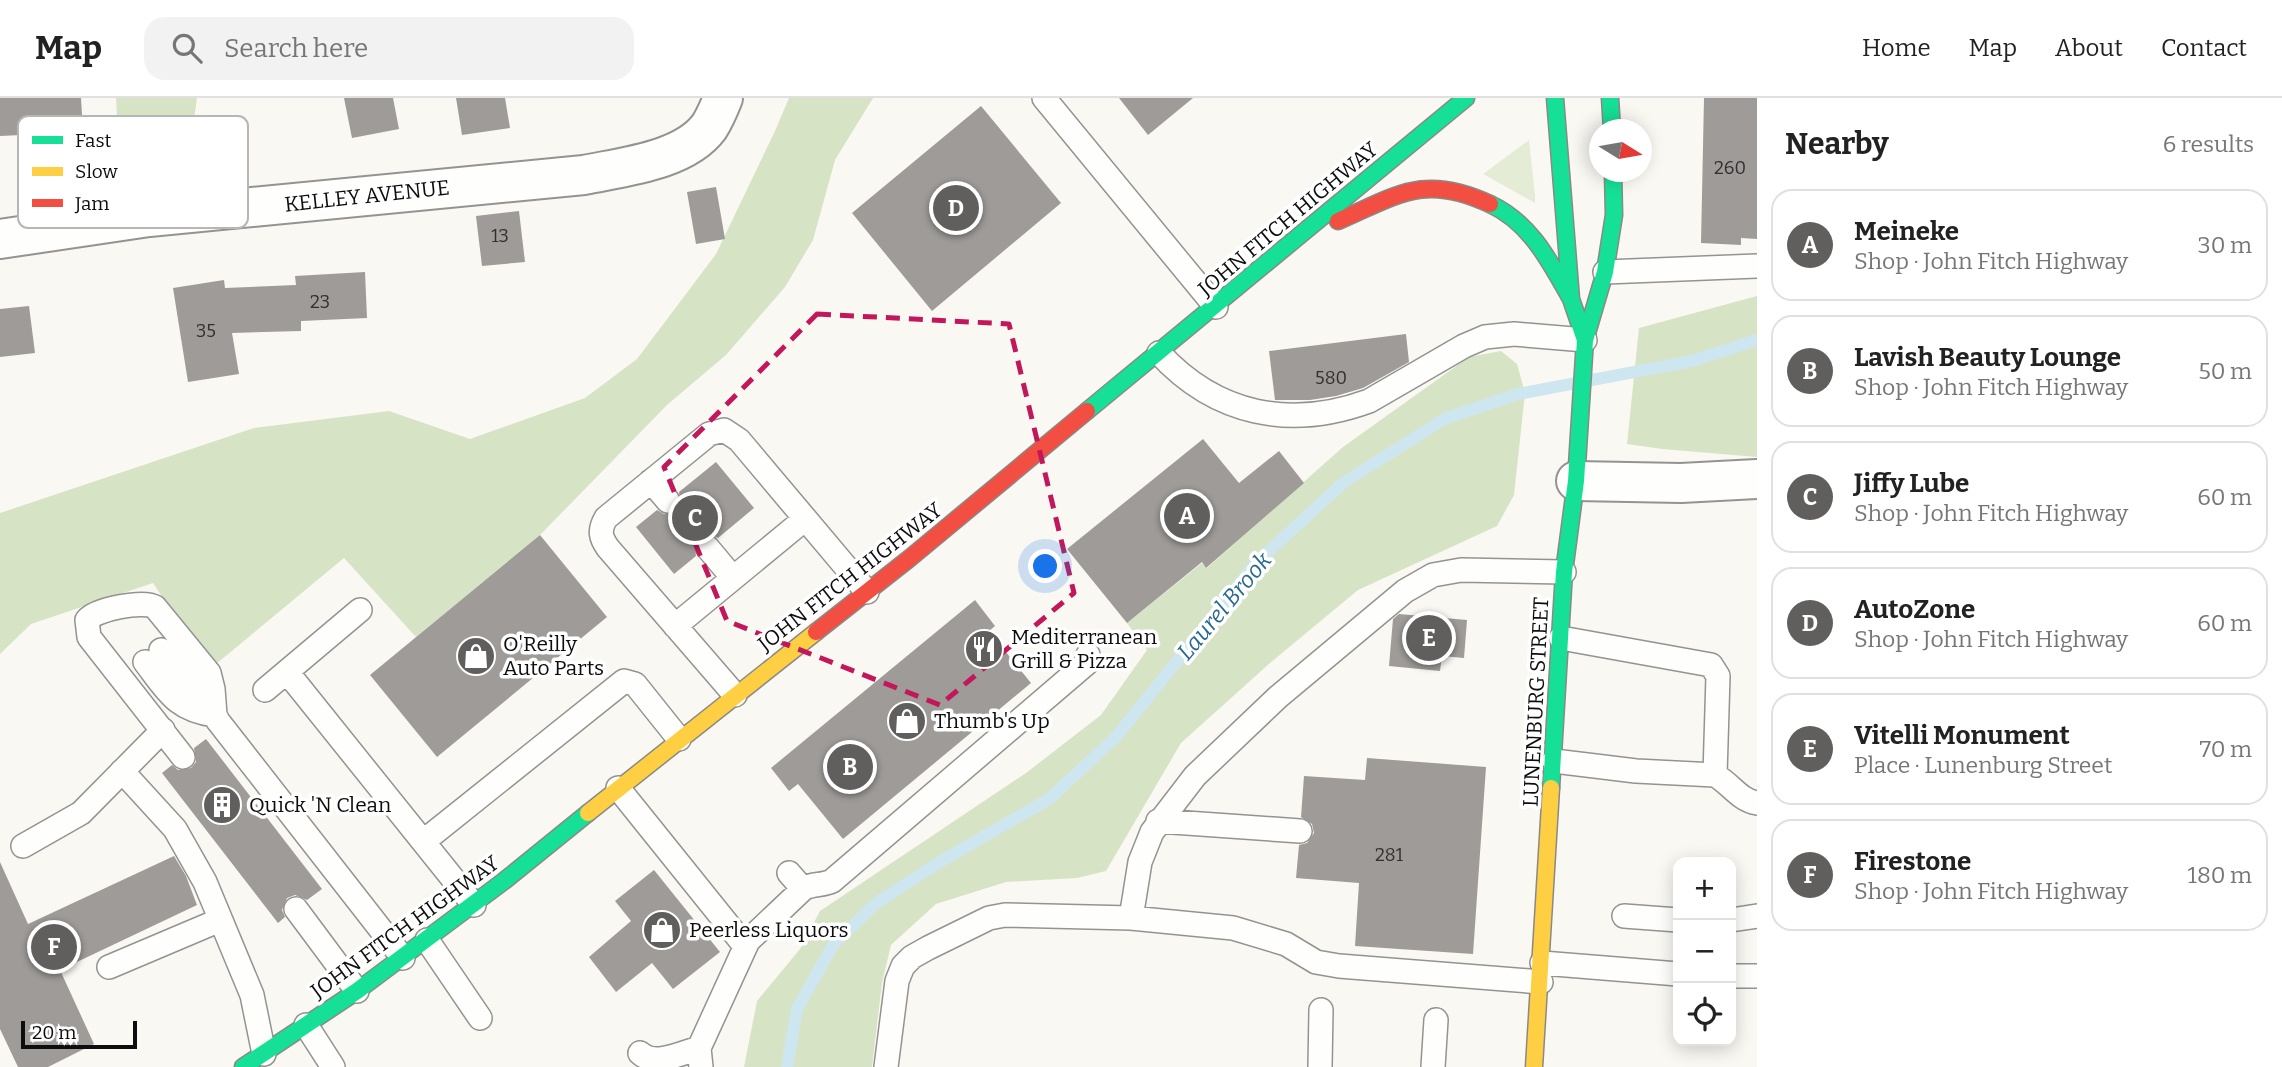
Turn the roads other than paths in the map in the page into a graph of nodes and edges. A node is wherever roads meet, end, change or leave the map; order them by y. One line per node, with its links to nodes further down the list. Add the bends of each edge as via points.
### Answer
1 (1044, 98): 15 (lane)
2 (1466, 98): 10 (main road, JOHN FITCH HIGHWAY)
3 (1555, 98): 14 (main road, LUNENBURG STREET)
4 (1610, 98): 6 (main road)
5 (720, 106): 8 (street, KELLEY AVENUE, via 707,130 692,142 630,167)
6 (1611, 119)
7 (1613, 182): 13 (main road, LUNENBURG STREET, via 1614,215)
8 (248, 207)
9 (74, 228): 11 (street, KELLEY AVENUE)
10 (1300, 237): 14 (main road, via 1402,193 1444,190 1481,199 1513,216 1535,237); 15 (main road, JOHN FITCH HIGHWAY)
11 (0, 239)
12 (1757, 266): 13 (lane)
13 (1605, 272): 16 (main road, LUNENBURG STREET)
14 (1571, 299): 16 (main road, LUNENBURG STREET)
15 (1216, 306): 17 (main road, JOHN FITCH HIGHWAY)
16 (1586, 340): 17 (lane, via 1514,334 1485,337 1369,401 1285,416 1264,415 1221,400 1193,385); 20 (main road, LUNENBURG STREET)
17 (1159, 353): 26 (main road, JOHN FITCH HIGHWAY)
18 (1757, 480): 20 (street)
19 (651, 481): 21 (lane); 22 (lane, via 709,434 724,430 739,440); 28 (lane, via 606,518 600,534)
20 (1576, 481): 24 (main road, LUNENBURG STREET)
21 (668, 501)
22 (805, 519): 25 (lane); 26 (lane)
23 (707, 547): 25 (lane)
24 (1564, 572): 29 (main road, LUNENBURG STREET); 45 (lane, via 1461,570 1433,575 1405,591 1278,697 1195,776)
25 (733, 578): 28 (lane)
26 (867, 592): 35 (main road, JOHN FITCH HIGHWAY)
27 (360, 610): 32 (lane)
28 (675, 626): 35 (lane)
29 (1561, 638): 40 (main road, LUNENBURG STREET); 42 (lane, via 1696,660 1716,669)
30 (162, 649): 33 (lane); 33 (lane, via 151,604 95,612 86,626 89,637); 36 (lane, via 212,678); 36 (lane, via 177,702)
31 (1088, 655): 58 (lane, via 1088,662 832,881 820,885 796,881)
32 (286, 672): 34 (lane); 47 (lane)
33 (122, 678): 37 (lane)
34 (265, 690)
35 (735, 695): 38 (main road, JOHN FITCH HIGHWAY)
36 (215, 715): 59 (lane)
37 (163, 730): 39 (lane); 41 (lane)
38 (679, 739): 43 (main road, JOHN FITCH HIGHWAY); 47 (lane, via 635,684 624,681)
39 (183, 757)
40 (1554, 761): 42 (lane); 61 (main road, LUNENBURG STREET)
41 (122, 771): 48 (lane, via 80,813); 55 (lane, via 175,829)
42 (1715, 775): 44 (lane, via 1746,801)
43 (618, 788): 49 (main road, JOHN FITCH HIGHWAY); 58 (lane)
44 (1757, 803)
45 (1158, 821): 46 (lane); 53 (lane, via 1140,862)
46 (1300, 831)
47 (424, 841): 49 (lane)
48 (23, 846)
49 (474, 905): 57 (main road, JOHN FITCH HIGHWAY)
50 (296, 909): 65 (lane)
51 (1624, 916): 56 (lane)
52 (1757, 916): 54 (lane)
53 (1131, 918): 61 (lane, via 1233,928 1286,944 1316,962 1339,966); 75 (lane, via 1005,915 928,947 912,957 897,981)
54 (1736, 919)
55 (220, 920): 60 (lane); 71 (lane, via 252,995)
56 (1673, 920)
57 (427, 940): 59 (main road, JOHN FITCH HIGHWAY); 67 (lane)
58 (745, 946): 72 (lane)
59 (403, 958): 65 (main road, JOHN FITCH HIGHWAY)
60 (109, 967)
61 (1541, 973): 62 (lane); 78 (main road, LUNENBURG STREET)
62 (1673, 974)
63 (1736, 976): 64 (lane)
64 (1757, 976)
65 (357, 990): 69 (main road, JOHN FITCH HIGHWAY)
66 (1321, 1010): 76 (lane)
67 (480, 1018)
68 (1436, 1020): 77 (lane)
69 (306, 1025): 71 (main road, JOHN FITCH HIGHWAY); 74 (lane)
70 (640, 1053): 72 (lane, via 655,1060)
71 (264, 1054): 73 (main road, JOHN FITCH HIGHWAY)
72 (700, 1057)
73 (243, 1067)
74 (333, 1067)
75 (886, 1067)
76 (1320, 1067)
77 (1433, 1067)
78 (1534, 1067)

